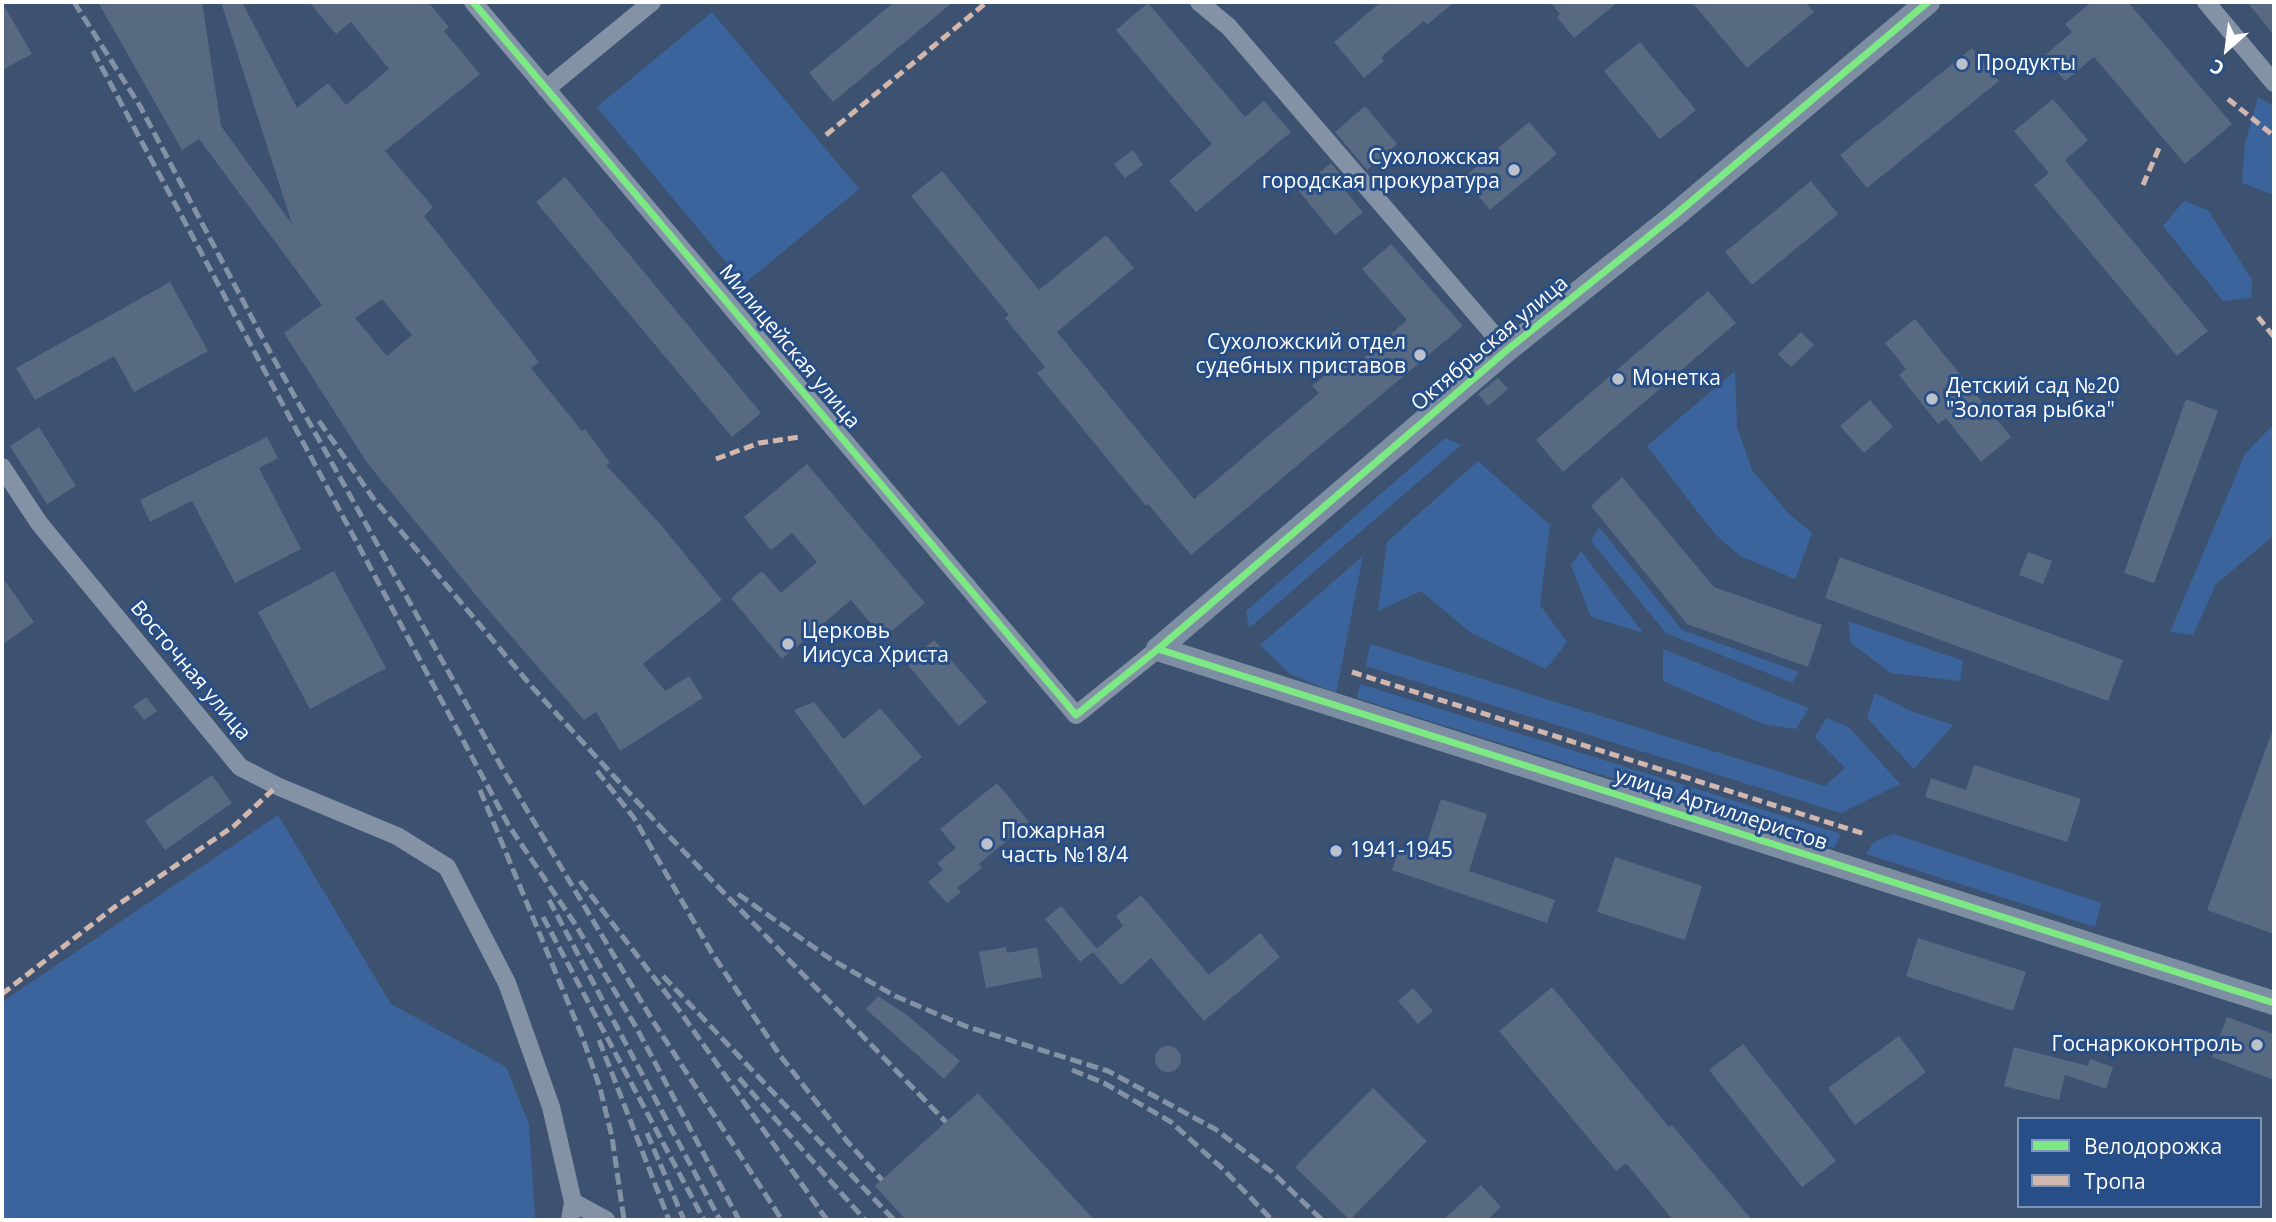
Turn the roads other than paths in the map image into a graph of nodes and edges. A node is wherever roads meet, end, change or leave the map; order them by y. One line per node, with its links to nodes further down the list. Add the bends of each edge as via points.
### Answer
1 (474, 2): 7 (street, Милицейская улица)
2 (652, 2): 7 (street)
3 (1199, 2): 8 (street, via 1229,27)
4 (1928, 2): 8 (street, Октябрьская улица)
5 (2206, 2): 6 (street)
6 (2274, 83)
7 (546, 89): 11 (street, Милицейская улица)
8 (1507, 350): 10 (street, Октябрьская улица)
9 (2, 467): 13 (street, Восточная улица, via 38,523 240,767 397,836 447,867 507,983 551,1107)
10 (1158, 649): 11 (street, Октябрьская улица); 12 (street, улица Артиллеристов)
11 (1076, 715)
12 (2274, 1003)
13 (571, 1211): 14 (street)
14 (606, 1220)

